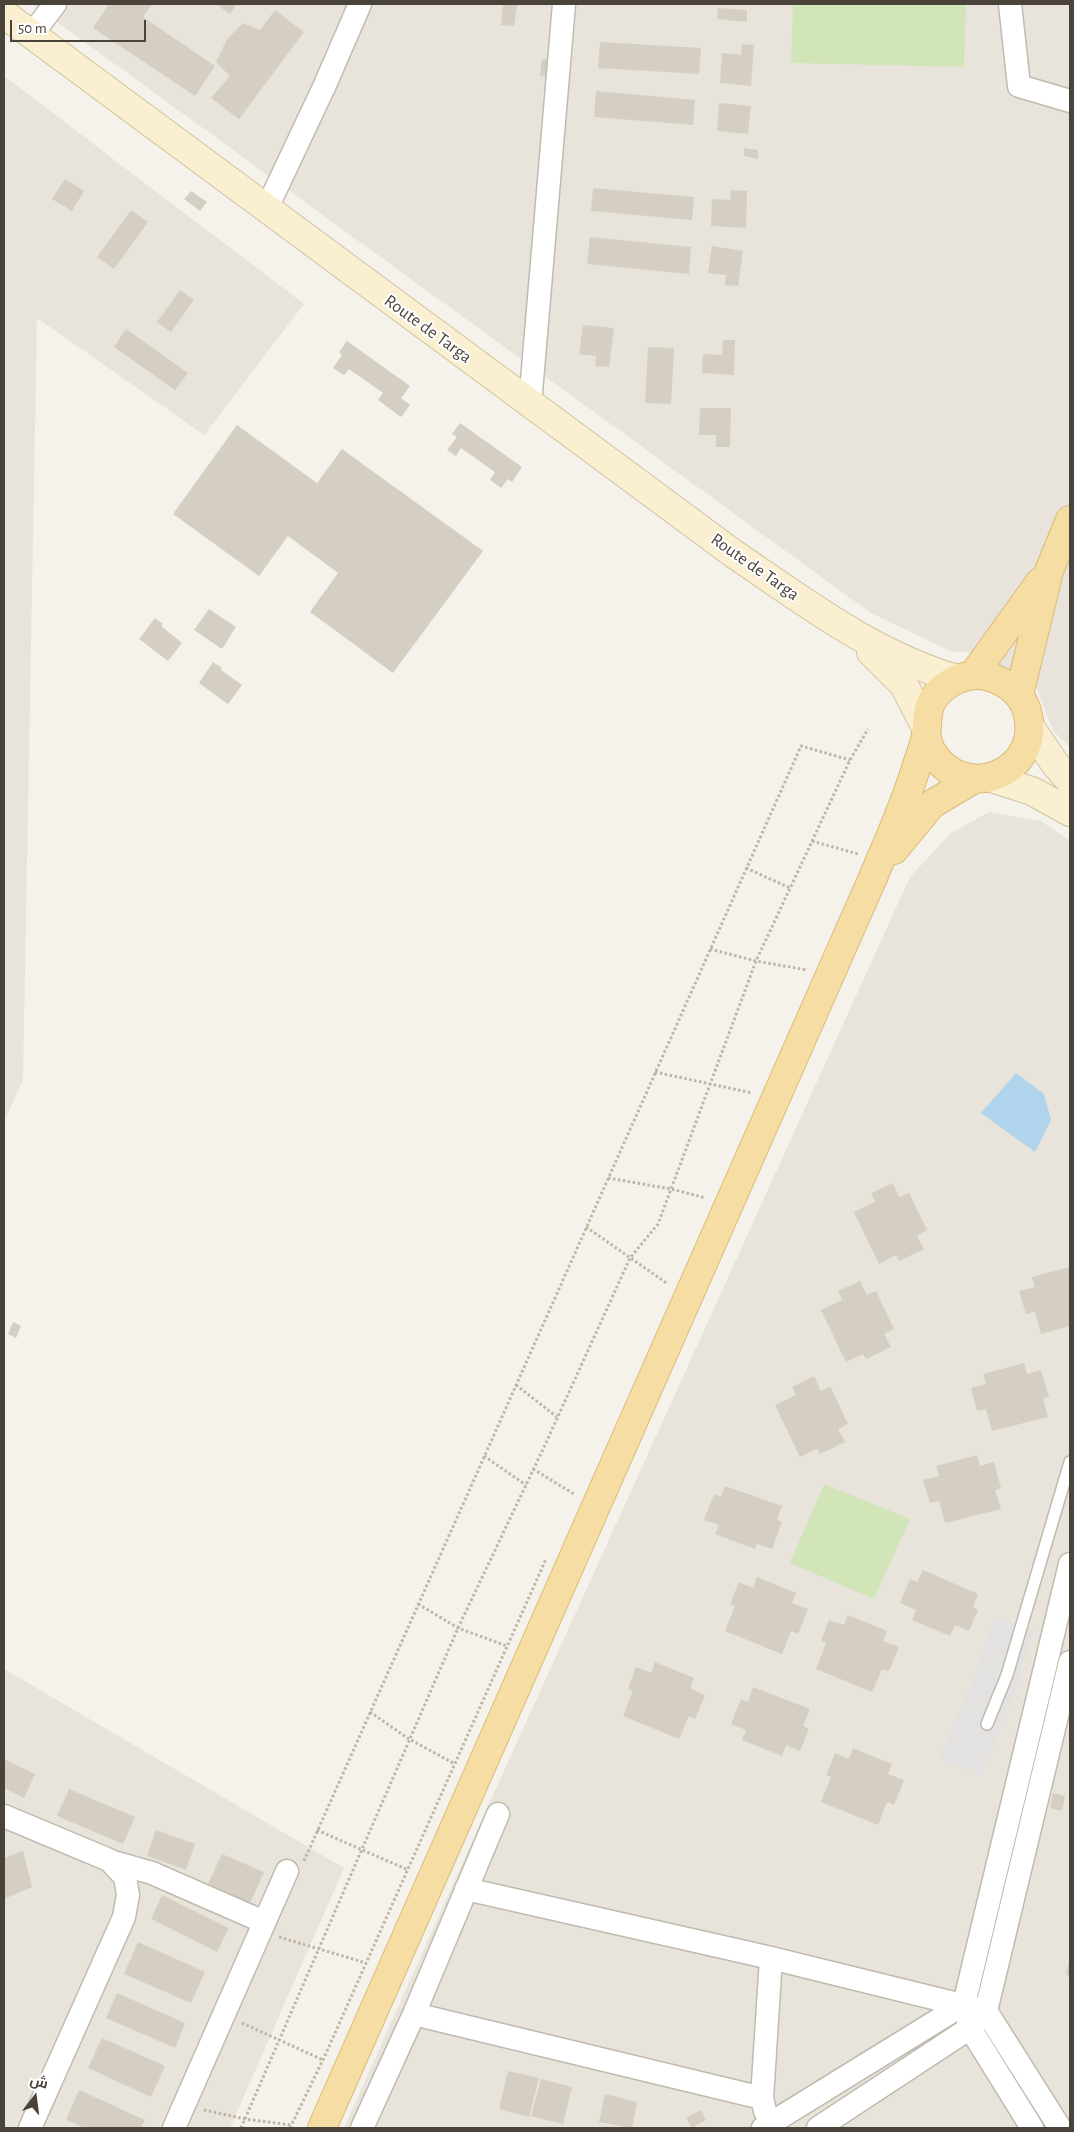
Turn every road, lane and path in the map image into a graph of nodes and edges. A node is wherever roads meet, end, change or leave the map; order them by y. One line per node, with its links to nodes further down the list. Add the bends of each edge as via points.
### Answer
1 (55, 4): 6 (street)
2 (360, 4): 8 (street)
3 (564, 4): 9 (street)
4 (1010, 4): 7 (street, via 1019,86)
5 (4, 14): 6 (main road, Route de Targa)
6 (32, 34): 8 (main road, Route de Targa)
7 (1070, 101)
8 (266, 210): 9 (main road, Route de Targa)
9 (530, 404): 12 (main road, Route de Targa, via 734,554)
10 (1070, 520): 11 (main road)
11 (1049, 571): 13 (main road); 14 (main road)
12 (856, 636): 13 (main road, Route de Targa, via 928,671); 17 (main road, Route de Targa, via 904,685)
13 (965, 677): 14 (main road, via 990,677 1006,683); 17 (main road, via 942,689 932,702 926,718)
14 (1019, 695): 15 (main road, via 1027,710)
15 (1030, 727): 19 (main road, via 1027,744 1019,759 1007,771); 20 (main road)
16 (868, 728): 18 (path)
17 (926, 732): 19 (main road, via 932,752 942,765 957,775); 25 (main road, via 910,786)
18 (850, 760): 22 (path); 24 (path, via 801,746)
19 (982, 778): 21 (main road, via 1032,791); 25 (main road, via 932,804 902,838)
20 (1070, 781)
21 (1070, 812)
22 (812, 841): 23 (path); 26 (path)
23 (858, 854)
24 (746, 868): 26 (path); 27 (path)
25 (871, 882): 82 (main road)
26 (790, 888): 28 (path)
27 (710, 949): 28 (path); 30 (path)
28 (756, 961): 29 (path); 31 (path)
29 (807, 970)
30 (655, 1072): 31 (path); 33 (path)
31 (711, 1084): 32 (path); 34 (path)
32 (752, 1094)
33 (608, 1178): 34 (path); 36 (path)
34 (671, 1189): 35 (path); 37 (path, via 658,1224)
35 (706, 1198)
36 (586, 1227): 37 (path); 39 (path)
37 (630, 1258): 38 (path); 40 (path)
38 (668, 1284)
39 (516, 1385): 40 (path); 41 (path)
40 (557, 1417): 43 (path)
41 (484, 1456): 44 (path); 47 (path)
42 (1070, 1462): 52 (lane, via 1007,1675)
43 (533, 1469): 44 (path); 45 (path)
44 (526, 1485): 48 (path)
45 (574, 1494)
46 (1070, 1564): 67 (street)
47 (418, 1604): 48 (path); 51 (path)
48 (458, 1628): 49 (path); 53 (path)
49 (507, 1646)
50 (1070, 1662): 68 (street)
51 (370, 1712): 53 (path); 57 (path)
52 (988, 1724)
53 (410, 1739): 54 (path); 58 (path)
54 (455, 1764)
55 (498, 1814): 62 (street)
56 (4, 1816): 59 (street)
57 (317, 1830): 58 (path); 60 (path)
58 (361, 1850): 61 (path); 64 (path)
59 (109, 1860): 63 (street, via 152,1873); 79 (street, via 125,1877 128,1895 124,1917)
60 (294, 1868): 63 (street)
61 (408, 1870)
62 (466, 1889): 65 (street); 69 (street)
63 (267, 1928): 64 (path); 80 (street)
64 (319, 1948): 66 (path); 72 (path)
65 (771, 1958): 67 (street); 74 (street)
66 (366, 1963)
67 (964, 2004): 68 (street); 71 (street); 78 (street)
68 (986, 2010): 71 (street); 86 (street)
69 (414, 2014): 74 (street); 83 (street)
70 (241, 2022): 72 (path)
71 (970, 2028): 84 (street); 85 (street)
72 (280, 2039): 73 (path); 76 (path)
73 (323, 2060)
74 (762, 2098): 78 (street)
75 (202, 2110): 76 (path)
76 (245, 2119): 77 (path); 81 (path)
77 (291, 2125)
78 (765, 2126)
79 (30, 2128)
80 (174, 2128)
81 (241, 2128)
82 (322, 2128)
83 (362, 2128)
84 (818, 2128)
85 (1032, 2128)
86 (1060, 2128)

